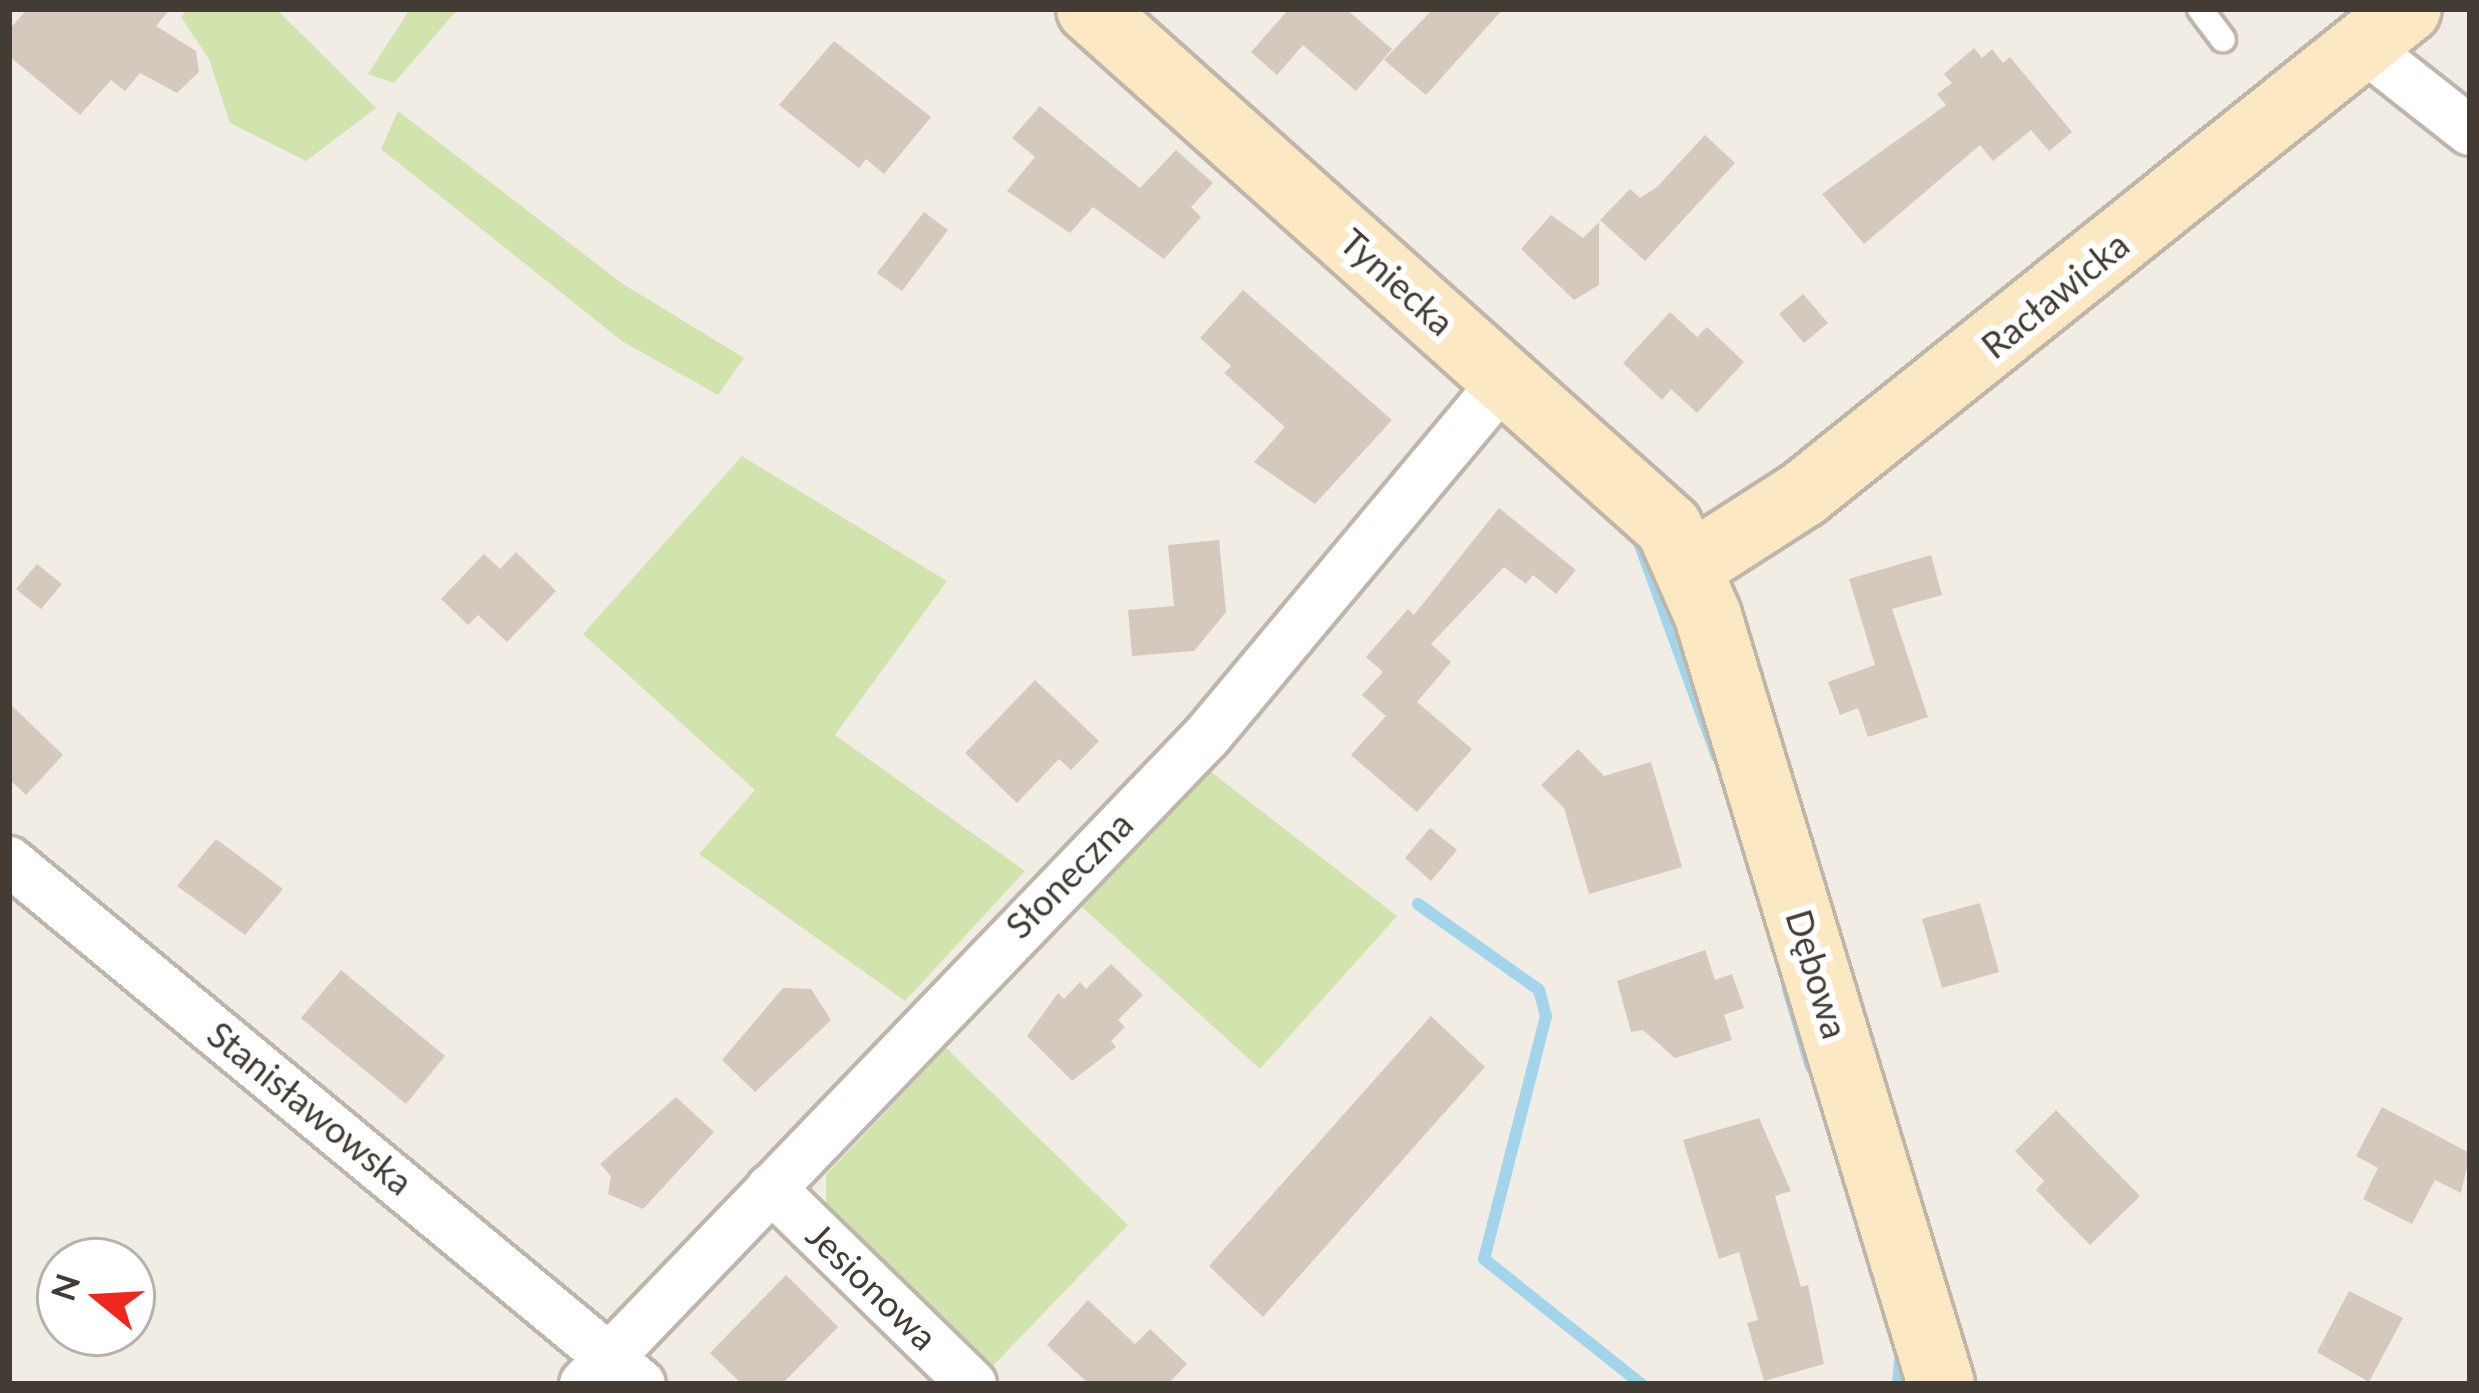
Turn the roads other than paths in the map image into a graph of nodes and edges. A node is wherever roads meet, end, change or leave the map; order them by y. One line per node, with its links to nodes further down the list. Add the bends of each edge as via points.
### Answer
1 (1090, 9): 6 (street, Tyniecka)
2 (2200, 9): 4 (lane)
3 (2385, 27): 5 (street); 7 (street, Racławicka, via 1804,494)
4 (2223, 39)
5 (2470, 131)
6 (1506, 378): 7 (street, Tyniecka, via 1669,527); 9 (street, Słoneczna, via 1207,736)
7 (1691, 566): 12 (street, Dębowa)
8 (9, 861): 10 (street, Stanisławowska)
9 (771, 1188): 10 (street, Słoneczna); 11 (street, Jesionowa)
10 (612, 1374)
11 (972, 1384)
12 (1941, 1384)

